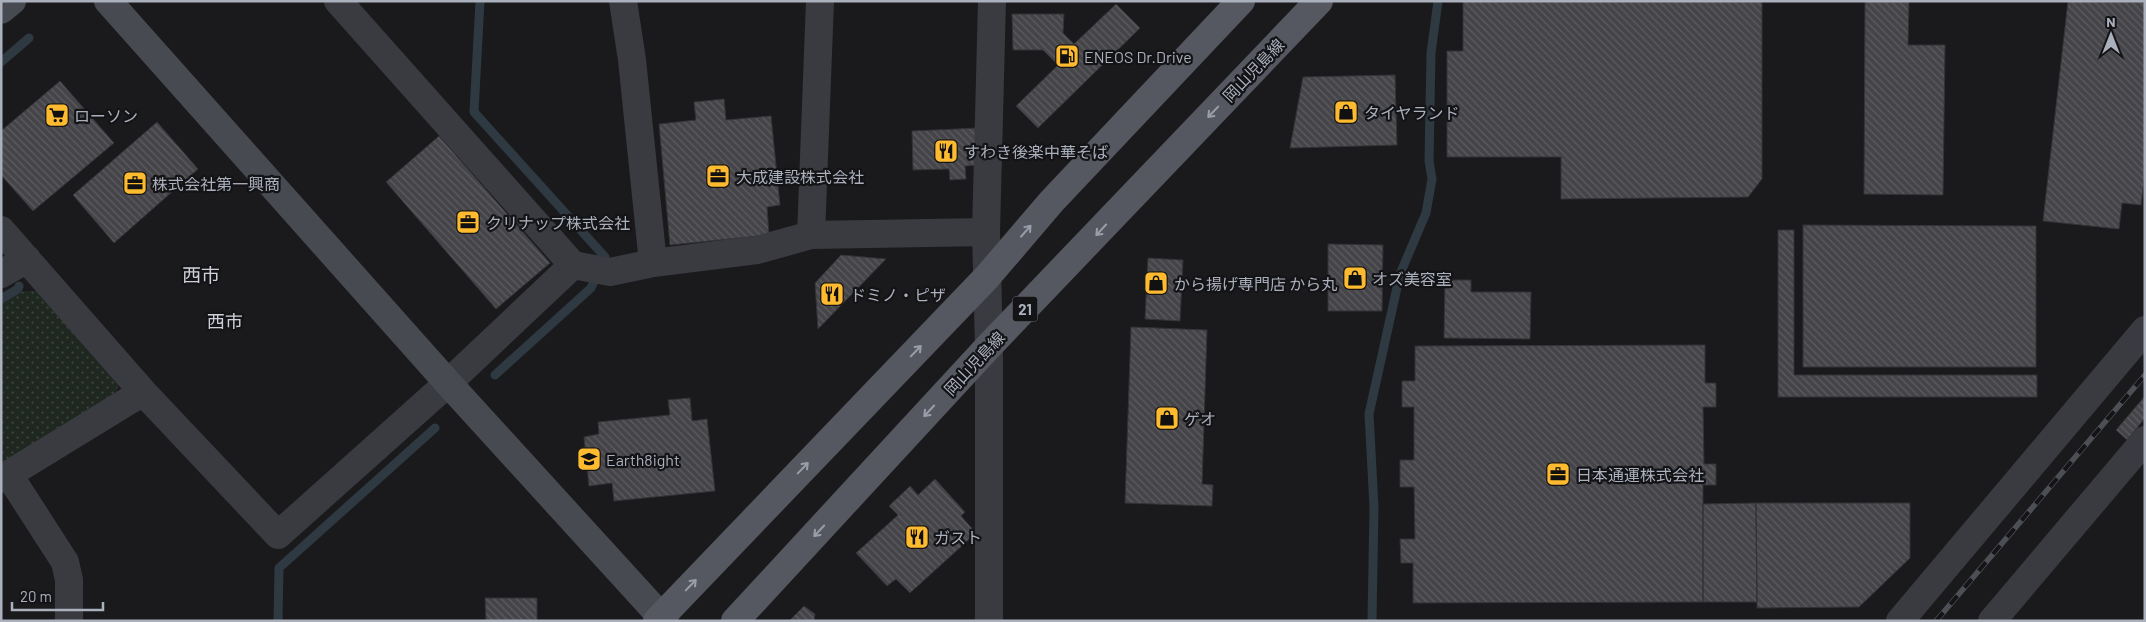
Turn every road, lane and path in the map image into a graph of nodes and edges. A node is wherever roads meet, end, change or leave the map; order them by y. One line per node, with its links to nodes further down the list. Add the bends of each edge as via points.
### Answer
1 (12, 1): 9 (street)
2 (108, 1): 20 (street)
3 (338, 1): 15 (street)
4 (623, 1): 14 (street)
5 (820, 1): 12 (street)
6 (992, 1): 11 (street)
7 (1241, 1): 17 (main road, one-way to 7, via 1052,201)
8 (1320, 1): 19 (main road, 岡山児島線 / 21, one-way to 19)
9 (1, 10)
10 (1, 230): 13 (street)
11 (986, 232): 12 (street); 17 (street)
12 (811, 235): 14 (street, via 757,250)
13 (27, 259): 16 (street); 21 (street)
14 (653, 262): 15 (street)
15 (591, 268): 20 (street)
16 (1, 274)
17 (987, 277): 19 (street); 24 (main road, one-way to 17)
18 (2141, 342): 28 (street)
19 (989, 346): 26 (main road, 岡山児島線 / 21, one-way to 26); 27 (street)
20 (448, 383): 21 (street, via 278,535); 24 (street)
21 (143, 392): 23 (street)
22 (2145, 440): 29 (street)
23 (5, 477): 25 (street, via 65,562)
24 (661, 619)
25 (70, 621)
26 (735, 621)
27 (989, 621)
28 (1900, 621)
29 (1992, 621)

